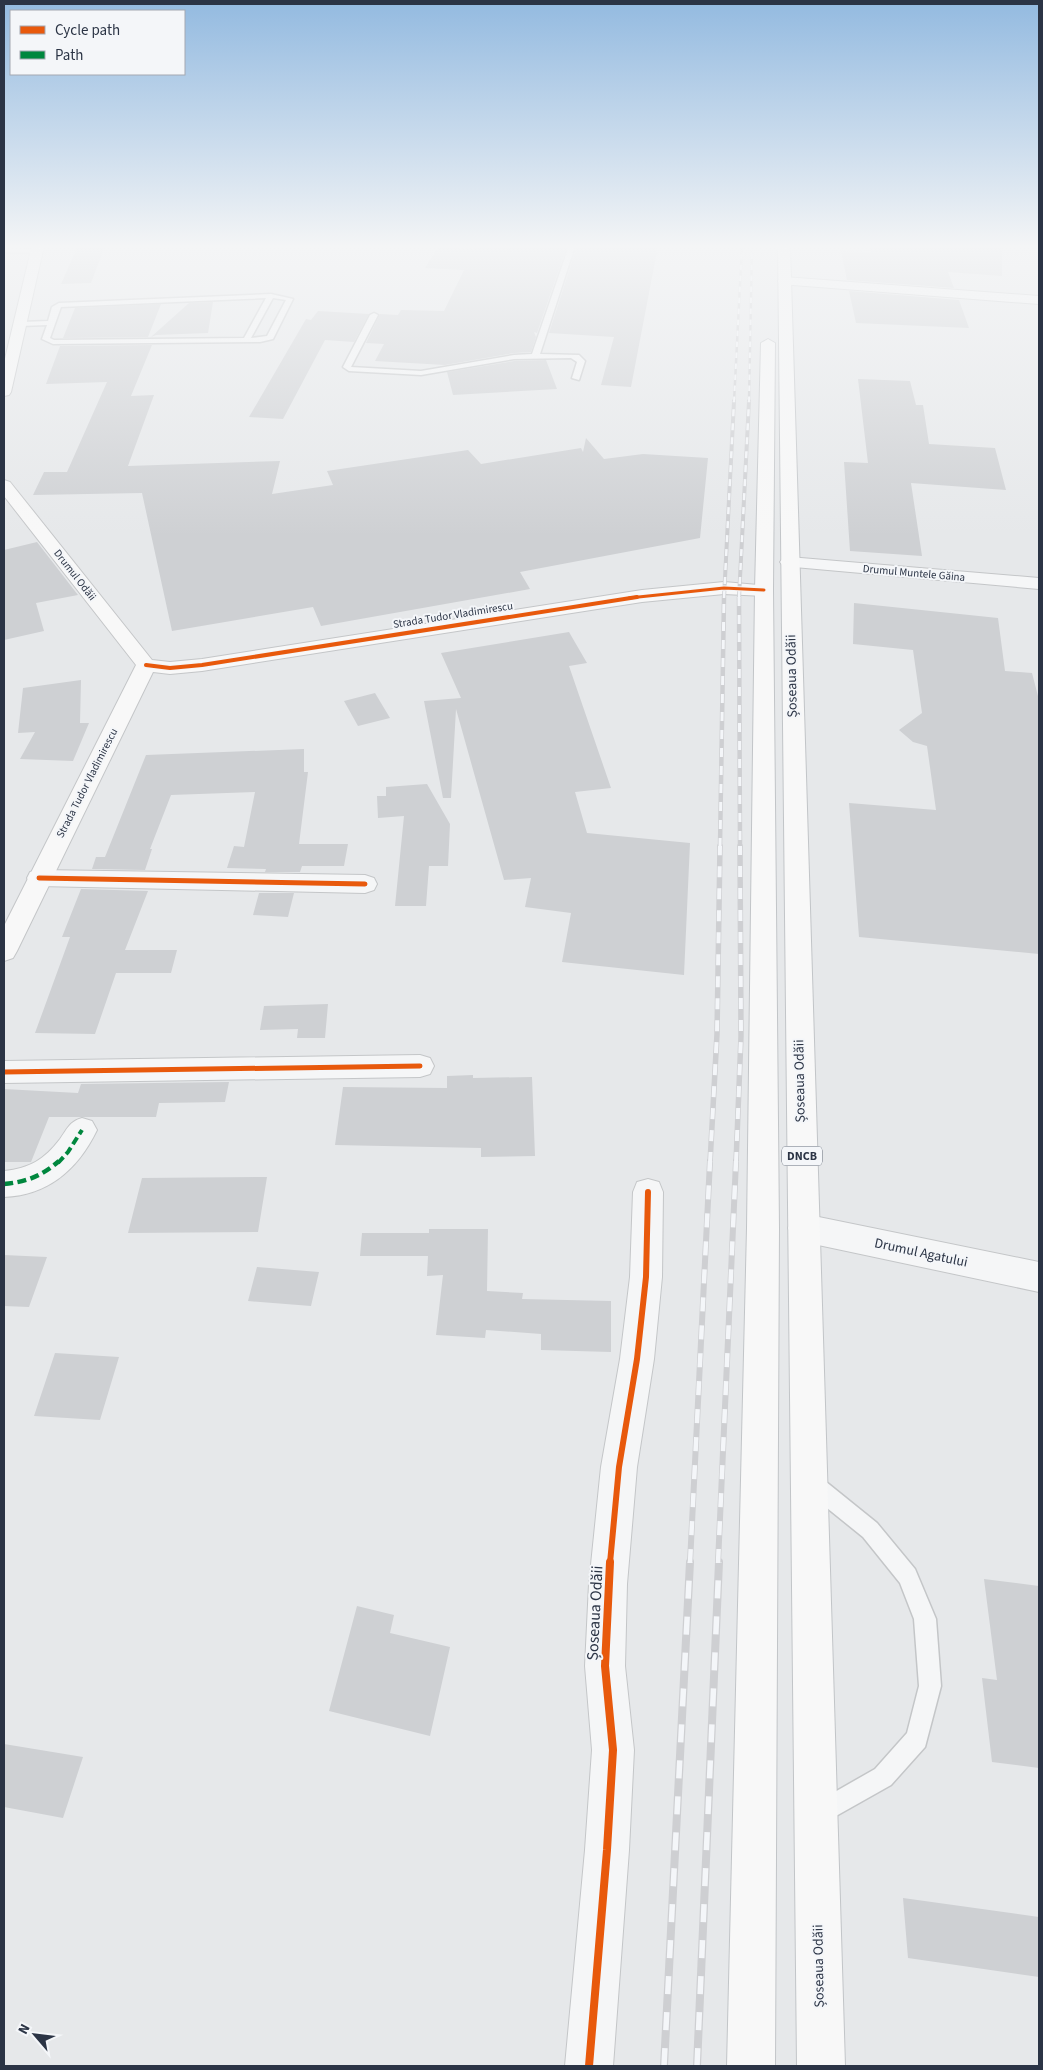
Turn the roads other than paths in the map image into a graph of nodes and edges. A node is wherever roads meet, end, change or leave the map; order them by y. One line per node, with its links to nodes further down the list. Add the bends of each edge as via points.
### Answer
1 (15, 343): 7 (main road)
2 (360, 343): 6 (lane, via 349,369 421,373)
3 (540, 343): 6 (lane)
4 (768, 343): 13 (main road, Șoseaua Odăii / DNCB)
5 (785, 343): 11 (main road, Șoseaua Odăii / DNCB)
6 (536, 355): 8 (lane, via 576,357 581,361)
7 (7, 365): 9 (main road)
8 (576, 378)
9 (4, 392)
10 (4, 485): 14 (main road, Drumul Odăii)
11 (789, 562): 12 (street, Drumul Muntele Găina); 23 (main road, Șoseaua Odăii / DNCB)
12 (1039, 584)
13 (764, 590): 14 (main road, Strada Tudor Vladimirescu, via 724,588 642,596 194,666); 28 (main road, Șoseaua Odăii / DNCB, via 763,1228)
14 (146, 665): 15 (main road, Strada Tudor Vladimirescu)
15 (40, 878): 16 (street); 17 (main road, Strada Tudor Vladimirescu)
16 (365, 884)
17 (4, 951)
18 (420, 1066): 19 (street)
19 (4, 1072)
20 (82, 1130): 21 (street, via 71,1150 42,1175 16,1184)
21 (4, 1184)
22 (648, 1192): 27 (street, Șoseaua Odăii, via 646,1277 637,1359 619,1466 608,1584 605,1666 613,1750)
23 (804, 1228): 24 (street, Drumul Agatului); 25 (main road, Șoseaua Odăii / DNCB)
24 (1039, 1277)
25 (811, 1482): 26 (main road, Șoseaua Odăii / DNCB); 26 (lane, via 870,1530 908,1576 925,1619 930,1686 917,1739 883,1776)
26 (816, 1815): 29 (main road, Șoseaua Odăii / DNCB)
27 (589, 2066)
28 (751, 2066)
29 (821, 2066)

